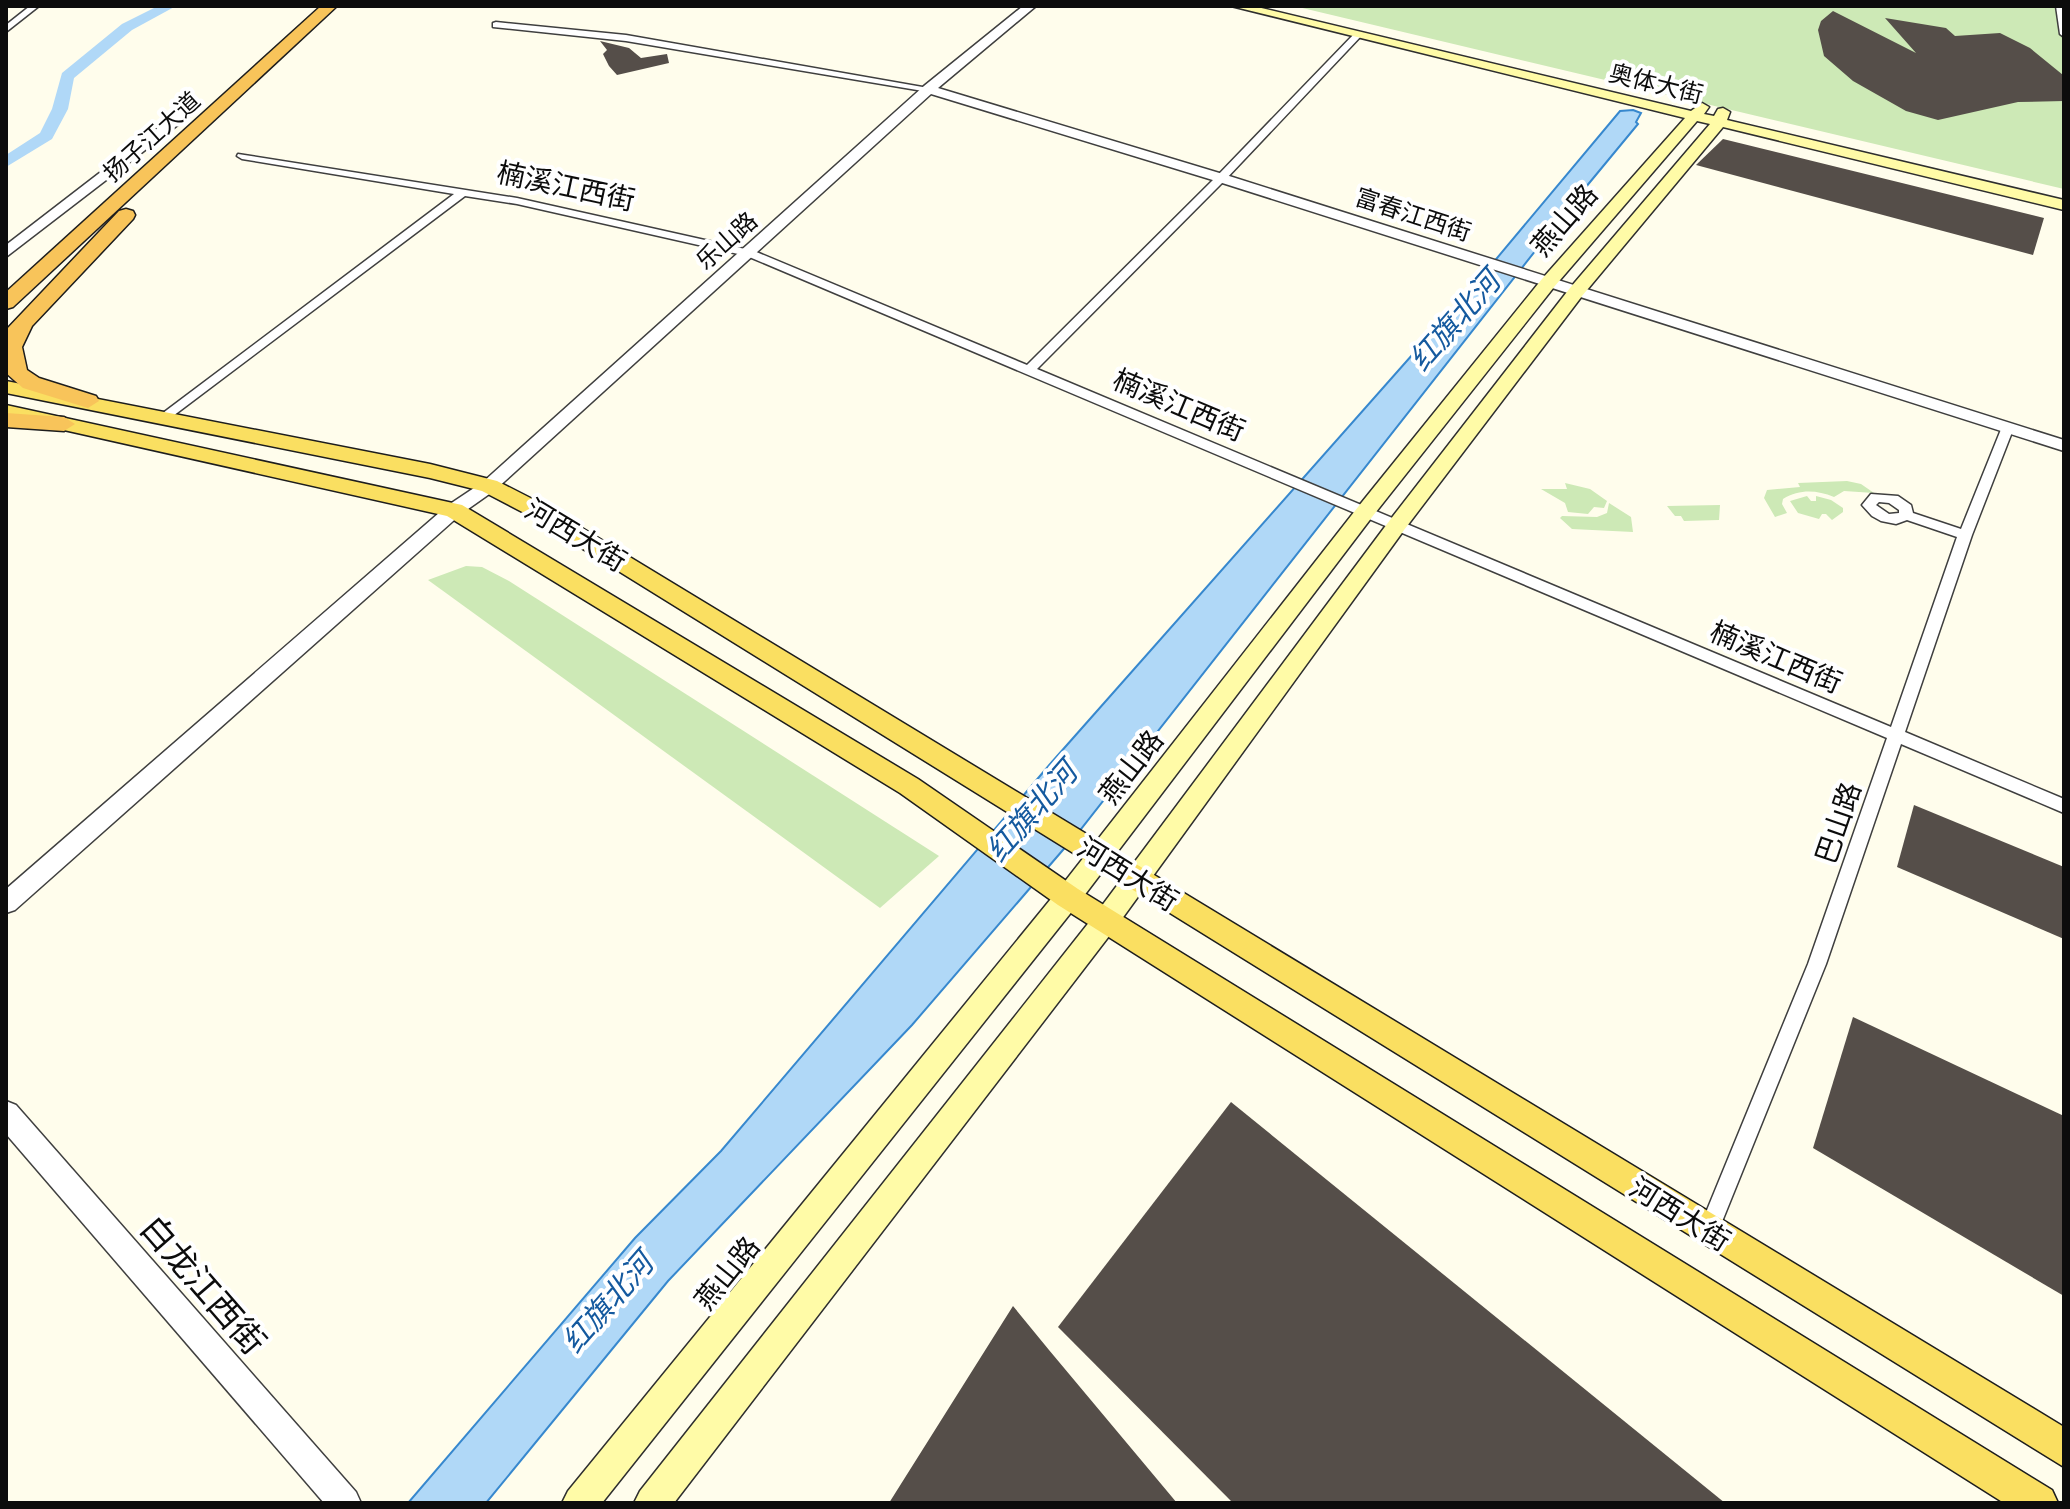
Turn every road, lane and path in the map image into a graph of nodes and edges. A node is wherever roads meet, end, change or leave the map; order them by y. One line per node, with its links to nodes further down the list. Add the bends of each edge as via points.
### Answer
1 (35, 6): 9 (street)
2 (307, 6): 21 (highway, 扬子江大道, via 164,138)
3 (330, 6): 14 (highway, 扬子江大道)
4 (1030, 6): 12 (street, 乐山路)
5 (1237, 6): 10 (main road, 奥体大街)
6 (1268, 6): 13 (main road, 奥体大街)
7 (2060, 6): 11 (street)
8 (496, 25): 12 (street, via 626,38)
9 (6, 29)
10 (1359, 34): 13 (main road, 奥体大街); 16 (street)
11 (2064, 34)
12 (929, 89): 16 (street, 富春江西街); 20 (street, 乐山路)
13 (1710, 115): 18 (main road, 奥体大街); 19 (main road, 奥体大街); 22 (main road, 燕山路); 23 (main road, 燕山路)
14 (176, 148): 24 (highway, 扬子江大道); 25 (highway, via 164,175)
15 (242, 156): 17 (street, 楠溪江西街)
16 (1221, 178): 22 (street, 富春江西街); 27 (street)
17 (463, 192): 20 (street, 楠溪江西街); 31 (street)
18 (2064, 192)
19 (2064, 205)
20 (750, 253): 27 (street, 楠溪江西街); 36 (street, 乐山路)
21 (12, 259)
22 (1538, 280): 23 (street, 富春江西街); 38 (main road, 燕山路)
23 (1576, 292): 34 (street, 富春江西街); 40 (main road, 燕山路)
24 (6, 303)
25 (25, 321): 26 (highway); 29 (highway, via 12,347 17,373 31,383)
26 (6, 342)
27 (1029, 370): 38 (street, 楠溪江西街)
28 (6, 387): 29 (main road, 河西大街)
29 (88, 401): 31 (main road, 河西大街)
30 (6, 411): 33 (main road, 河西大街)
31 (165, 416): 36 (main road, 河西大街)
32 (6, 420): 33 (highway)
33 (64, 424): 37 (main road, 河西大街)
34 (2008, 427): 35 (street, 富春江西街); 41 (street, 巴山路)
35 (2064, 446)
36 (489, 486): 37 (street, 乐山路); 44 (main road, 河西大街)
37 (454, 510): 46 (main road, 河西大街, via 909,786); 47 (street, 乐山路)
38 (1365, 512): 40 (street, 楠溪江西街); 44 (main road, 燕山路)
39 (1906, 515): 41 (street)
40 (1397, 525): 42 (street, 楠溪江西街); 45 (main road, 燕山路)
41 (1965, 535): 42 (street, 巴山路)
42 (1898, 737): 43 (street, 楠溪江西街); 50 (street, 巴山路, via 1817,964)
43 (2064, 806)
44 (1100, 857): 45 (main road, 河西大街); 46 (main road, 燕山路)
45 (1136, 879): 48 (main road, 燕山路); 50 (main road, 河西大街)
46 (1068, 897): 48 (main road, 河西大街); 53 (main road, 燕山路)
47 (6, 903)
48 (1105, 920): 54 (main road, 燕山路); 55 (main road, 河西大街)
49 (6, 1114): 52 (street, 白龙江西街)
50 (1708, 1232): 51 (main road, 河西大街)
51 (2064, 1448)
52 (345, 1503)
53 (580, 1503)
54 (652, 1503)
55 (2039, 1503)

